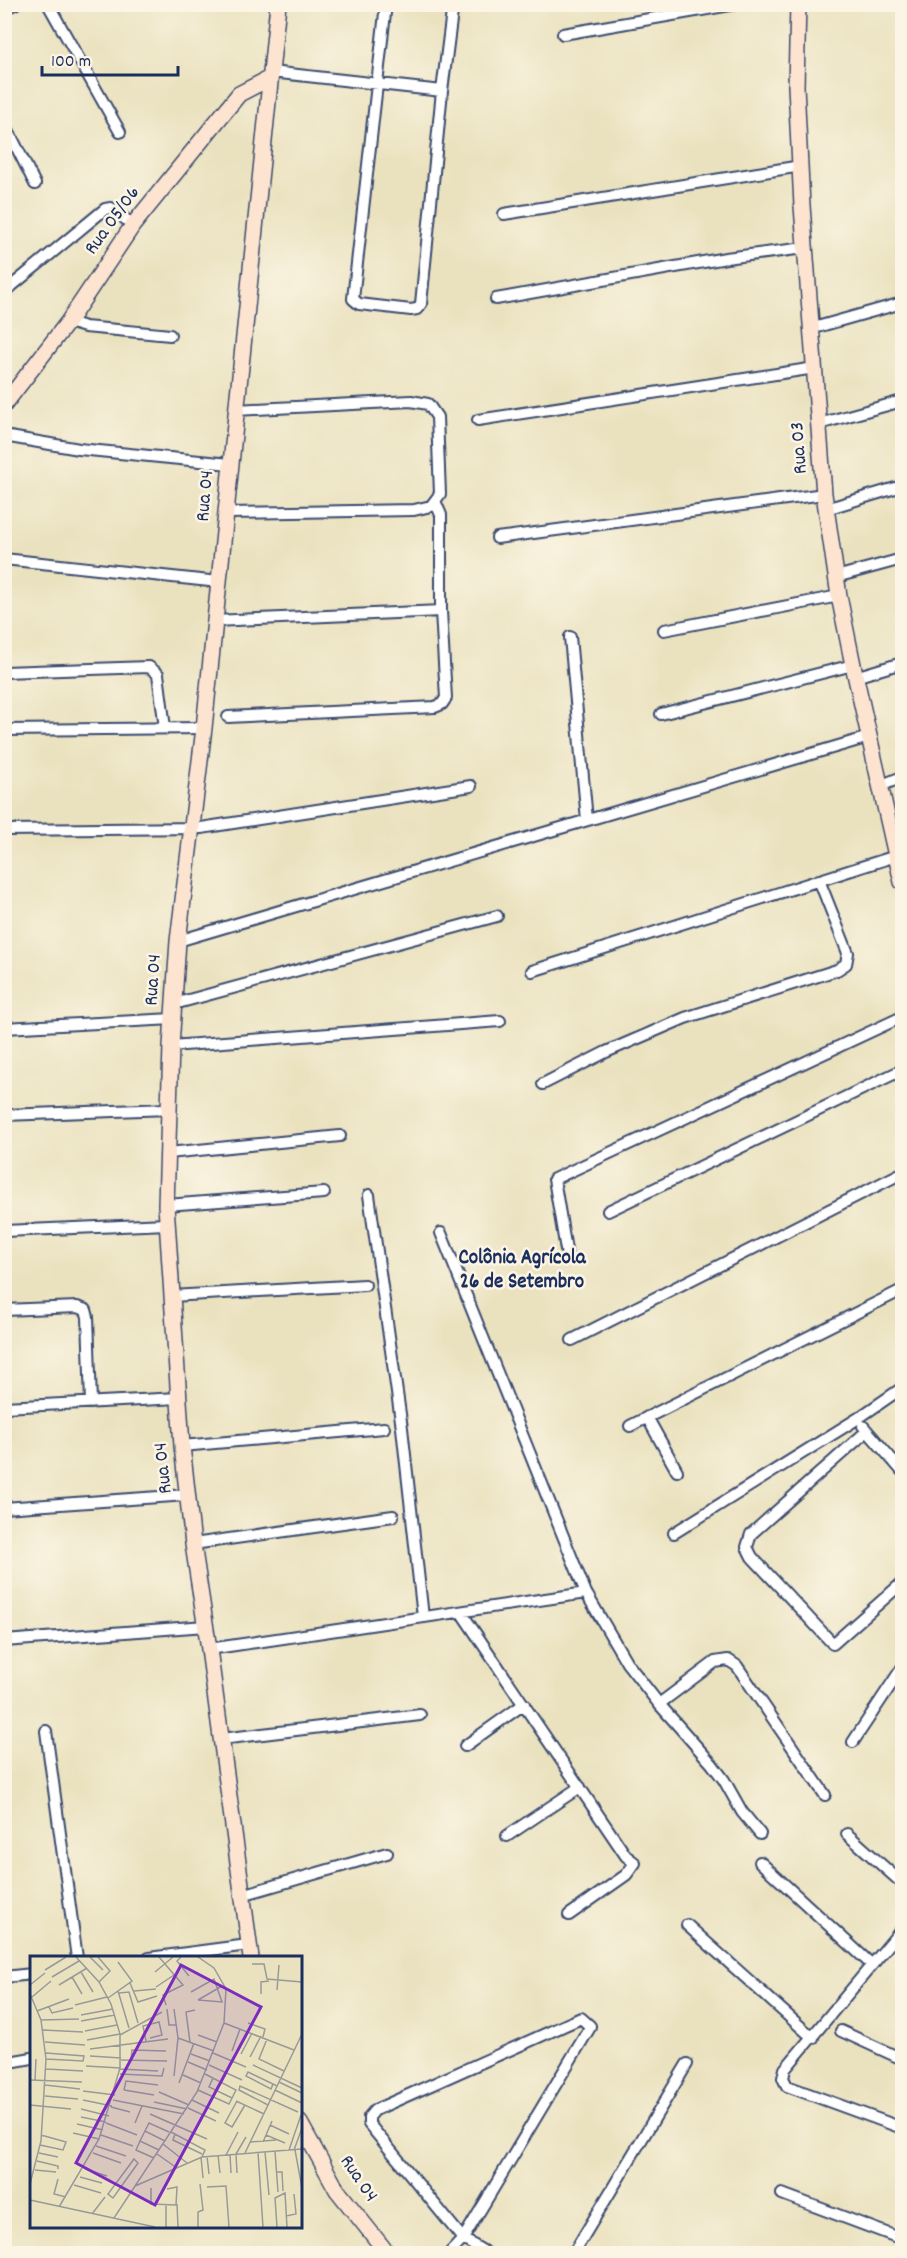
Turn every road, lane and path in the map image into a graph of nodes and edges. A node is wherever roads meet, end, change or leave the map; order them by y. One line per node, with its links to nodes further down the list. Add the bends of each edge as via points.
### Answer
1 (15, 4): 8 (street)
2 (48, 4): 14 (street)
3 (278, 4): 10 (street, Rua 04)
4 (386, 4): 11 (street)
5 (453, 4): 12 (street)
6 (736, 4): 9 (street)
7 (798, 4): 15 (street, Rua 03, via 796,86)
8 (4, 9)
9 (563, 34)
10 (271, 75): 11 (street); 18 (street, Rua 05/06, via 239,94); 29 (street, Rua 04)
11 (376, 84): 12 (street); 12 (street, via 353,299 359,304 411,310 421,304)
12 (442, 91)
13 (4, 122): 16 (street)
14 (120, 132)
15 (801, 166): 17 (street); 19 (street, Rua 03)
16 (35, 184)
17 (504, 214)
18 (133, 225): 20 (street, via 111,208 105,209); 23 (street, Rua 05/06)
19 (805, 249): 21 (street, via 726,258); 24 (street, Rua 03)
20 (8, 290)
21 (496, 299)
22 (903, 303): 24 (street)
23 (68, 322): 25 (street); 28 (street, Rua 05/06)
24 (810, 329): 26 (street, Rua 03)
25 (170, 335)
26 (815, 368): 30 (street); 31 (street, Rua 03)
27 (903, 401): 31 (street)
28 (4, 405)
29 (236, 410): 33 (street, Rua 04); 35 (street, via 411,401 428,404 437,417 440,494)
30 (478, 420)
31 (819, 424): 36 (street, Rua 03)
32 (4, 436): 33 (street, via 79,449)
33 (230, 464): 37 (street, Rua 04)
34 (903, 486): 36 (street)
35 (435, 501): 37 (street, via 431,506 414,510); 44 (street, via 441,514)
36 (825, 501): 38 (street); 41 (street, Rua 03)
37 (226, 513): 42 (street, Rua 04)
38 (497, 538)
39 (4, 559): 42 (street)
40 (903, 559): 41 (street)
41 (836, 577): 43 (street, Rua 03)
42 (219, 582): 45 (street, Rua 04)
43 (839, 596): 46 (street); 49 (street, Rua 03)
44 (441, 611): 45 (street); 52 (street, via 446,698 442,704)
45 (214, 621): 54 (street, Rua 04)
46 (664, 630)
47 (570, 636): 60 (street)
48 (903, 663): 49 (street)
49 (854, 671): 51 (street); 56 (street, Rua 03)
50 (4, 672): 53 (street, via 149,668 158,675)
51 (661, 714)
52 (228, 717)
53 (165, 728): 54 (street); 55 (street)
54 (204, 728): 61 (street, Rua 04)
55 (4, 730)
56 (869, 737): 59 (street, Rua 03); 60 (street)
57 (903, 777): 59 (street)
58 (471, 786): 61 (street)
59 (880, 786): 63 (street, Rua 03)
60 (587, 820): 67 (street)
61 (192, 827): 62 (street); 67 (street, Rua 04)
62 (4, 830)
63 (897, 856): 64 (street); 65 (street, Rua 03)
64 (819, 880): 68 (street); 75 (street, via 848,953 846,964 685,1018)
65 (903, 882)
66 (497, 916): 69 (street)
67 (178, 940): 69 (street, Rua 04)
68 (532, 971)
69 (173, 1011): 72 (street); 73 (street, Rua 04)
70 (903, 1017): 88 (street, via 554,1179)
71 (500, 1021): 73 (street)
72 (4, 1028)
73 (171, 1046): 76 (street, Rua 04)
74 (903, 1070): 84 (street)
75 (543, 1084)
76 (169, 1109): 77 (street); 79 (street, Rua 04)
77 (4, 1115)
78 (340, 1136): 79 (street)
79 (168, 1153): 83 (street, Rua 04)
80 (901, 1177): 93 (street)
81 (324, 1194): 83 (street)
82 (369, 1195): 114 (street, via 402,1428)
83 (166, 1205): 85 (street, Rua 04)
84 (608, 1210)
85 (167, 1224): 86 (street); 91 (street, Rua 04)
86 (4, 1231)
87 (441, 1233): 112 (street)
88 (567, 1256)
89 (365, 1285): 91 (street)
90 (903, 1290): 98 (street)
91 (171, 1296): 95 (street, Rua 04)
92 (4, 1310): 96 (street, via 86,1310)
93 (572, 1340)
94 (903, 1388): 99 (street)
95 (179, 1398): 96 (street); 103 (street, Rua 04)
96 (91, 1403): 97 (street)
97 (4, 1407)
98 (647, 1417): 100 (street); 104 (street)
99 (856, 1419): 102 (street); 109 (street)
100 (630, 1426)
101 (384, 1428): 103 (street)
102 (867, 1431): 105 (street); 111 (street, via 751,1534 747,1547 833,1644)
103 (182, 1446): 106 (street, Rua 04)
104 (677, 1471)
105 (903, 1471)
106 (188, 1495): 107 (street); 110 (street, Rua 04)
107 (4, 1508)
108 (393, 1516): 110 (street)
109 (674, 1533)
110 (193, 1544): 115 (street, Rua 04)
111 (903, 1583)
112 (586, 1593): 113 (street); 120 (street, via 627,1663)
113 (461, 1612): 114 (street); 119 (street)
114 (423, 1617): 117 (street)
115 (206, 1626): 116 (street); 117 (street, Rua 04)
116 (4, 1641)
117 (209, 1649): 123 (street, Rua 04)
118 (903, 1668): 124 (street)
119 (524, 1704): 125 (street); 126 (street)
120 (658, 1704): 127 (street, via 715,1662 728,1660 737,1666); 128 (street, via 712,1764)
121 (420, 1715): 123 (street)
122 (46, 1731): 139 (street)
123 (221, 1739): 134 (street, Rua 04)
124 (853, 1742)
125 (465, 1746)
126 (580, 1787): 130 (street); 135 (street, via 626,1856 635,1863 626,1875)
127 (825, 1795)
128 (760, 1834)
129 (847, 1834): 133 (street)
130 (507, 1836)
131 (387, 1853): 134 (street)
132 (760, 1862): 141 (street)
133 (903, 1884)
134 (242, 1895): 138 (street, Rua 04)
135 (569, 1915)
136 (687, 1925): 145 (street)
137 (903, 1929): 141 (street)
138 (249, 1951): 140 (street)
139 (77, 1956)
140 (178, 1956)
141 (872, 1965): 145 (street)
142 (30, 1974): 143 (street)
143 (4, 1977)
144 (841, 2031): 147 (street)
145 (813, 2038): 151 (street, via 785,2070 787,2086)
146 (30, 2058): 148 (street)
147 (903, 2060)
148 (4, 2063)
149 (687, 2064): 158 (street)
150 (302, 2127): 155 (street, Rua 04, via 337,2190)
151 (903, 2128)
152 (782, 2194): 154 (street)
153 (463, 2239): 153 (street, via 589,2029 581,2018 375,2110 369,2117 369,2124); 156 (street); 157 (street)
154 (903, 2239)
155 (387, 2253)
156 (449, 2253)
157 (488, 2253)
158 (573, 2253)

